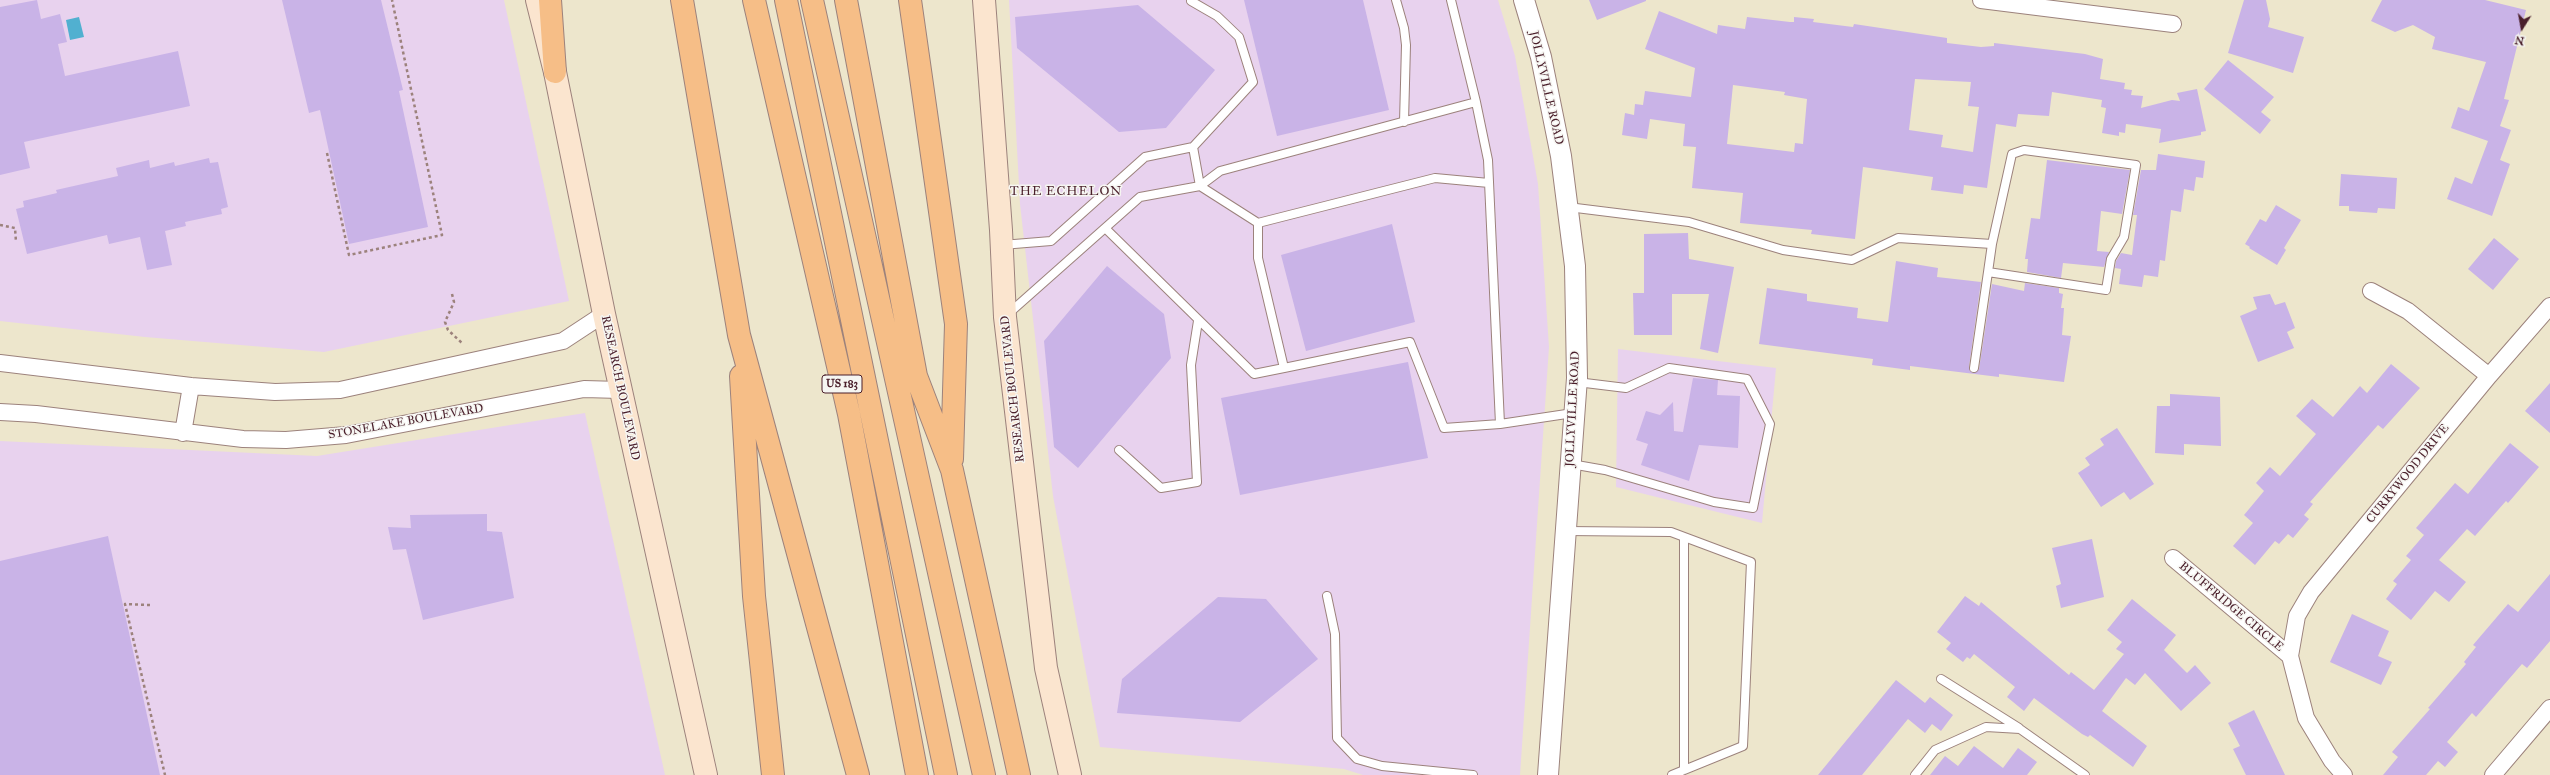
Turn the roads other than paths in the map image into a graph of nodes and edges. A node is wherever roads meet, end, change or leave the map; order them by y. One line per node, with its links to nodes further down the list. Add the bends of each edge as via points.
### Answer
1 (537, 0): 16 (main road, RESEARCH BOULEVARD)
2 (550, 0): 16 (highway)
3 (682, 0): 33 (highway)
4 (754, 0): 61 (highway, US 183, via 849,414)
5 (786, 0): 62 (highway)
6 (812, 0): 63 (highway)
7 (846, 0): 47 (highway, via 916,376)
8 (910, 0): 47 (highway, via 956,324)
9 (984, 0): 26 (main road, RESEARCH BOULEVARD)
10 (1396, 0): 18 (lane, via 1406,45)
11 (1451, 0): 17 (lane)
12 (1524, 0): 22 (street, JOLLYVILLE ROAD, via 1542,57)
13 (1981, 0): 15 (street)
14 (1191, 1): 19 (lane, via 1217,16 1238,37 1253,82)
15 (2173, 24)
16 (555, 72): 30 (main road, RESEARCH BOULEVARD)
17 (1476, 102): 18 (lane); 20 (lane, via 1488,160)
18 (1404, 122): 21 (lane, via 1220,171)
19 (1193, 147): 21 (lane); 26 (lane, via 1144,157 1051,241)
20 (1489, 183): 23 (lane, via 1435,178); 43 (lane)
21 (1200, 186): 23 (lane); 24 (lane, via 1140,197)
22 (1568, 207): 25 (lane, via 1689,222 1783,250 1852,260 1898,238); 38 (street, JOLLYVILLE ROAD, via 1574,266)
23 (1258, 222): 35 (lane, via 1258,258)
24 (1105, 228): 31 (lane); 32 (lane)
25 (1992, 244): 27 (lane); 27 (lane, via 2012,154 2024,150 2136,165 2124,237 2112,259 2106,290)
26 (1001, 245): 31 (main road, RESEARCH BOULEVARD)
27 (1988, 272): 36 (lane)
28 (2371, 291): 37 (street, via 2408,311)
29 (2550, 306): 37 (street, CURRYWOOD DRIVE)
30 (604, 314): 39 (street, via 563,341 340,390 275,392); 40 (main road, RESEARCH BOULEVARD)
31 (1004, 317): 65 (main road, RESEARCH BOULEVARD, via 1045,660)
32 (1198, 321): 35 (lane, via 1254,374); 45 (lane, via 1191,365 1197,482 1162,488)
33 (739, 335): 59 (highway, via 754,596); 60 (highway)
34 (0, 363): 39 (street)
35 (1284, 368): 43 (lane, via 1410,342 1444,428)
36 (1974, 368)
37 (2489, 376): 52 (street, CURRYWOOD DRIVE, via 2311,592 2297,616)
38 (1577, 382): 42 (street, JOLLYVILLE ROAD); 46 (lane, via 1626,388 1669,368 1747,379 1770,424 1753,508 1714,502 1605,470)
39 (191, 386): 44 (street)
40 (620, 390): 44 (street, STONELAKE BOULEVARD, via 584,389 346,435 286,440); 58 (main road, RESEARCH BOULEVARD)
41 (0, 412): 44 (street, STONELAKE BOULEVARD, via 36,414)
42 (1574, 413): 43 (lane); 46 (street, JOLLYVILLE ROAD)
43 (1500, 424)
44 (183, 433)
45 (1119, 450)
46 (1571, 464): 48 (street, JOLLYVILLE ROAD)
47 (952, 470): 64 (highway)
48 (1566, 531): 49 (lane, via 1671,532); 68 (street, JOLLYVILLE ROAD)
49 (1684, 537): 56 (lane); 56 (lane, via 1751,562 1743,746)
50 (2173, 558): 52 (street, BLUFFRIDGE CIRCLE)
51 (1327, 596): 57 (lane, via 1334,634 1337,738 1357,759)
52 (2290, 656): 72 (street, via 2306,718 2332,761)
53 (1941, 679): 55 (lane)
54 (2550, 708): 73 (street)
55 (2020, 729): 70 (lane, via 1986,727 1935,750); 71 (lane)
56 (1684, 770): 69 (lane)
57 (1426, 773): 66 (lane)
58 (706, 775)
59 (773, 775)
60 (858, 775)
61 (917, 775)
62 (946, 775)
63 (984, 775)
64 (1019, 775)
65 (1070, 775)
66 (1470, 775): 67 (lane)
67 (1474, 775)
68 (1548, 775)
69 (1672, 775)
70 (1916, 775)
71 (2085, 775)
72 (2344, 775)
73 (2494, 775)

